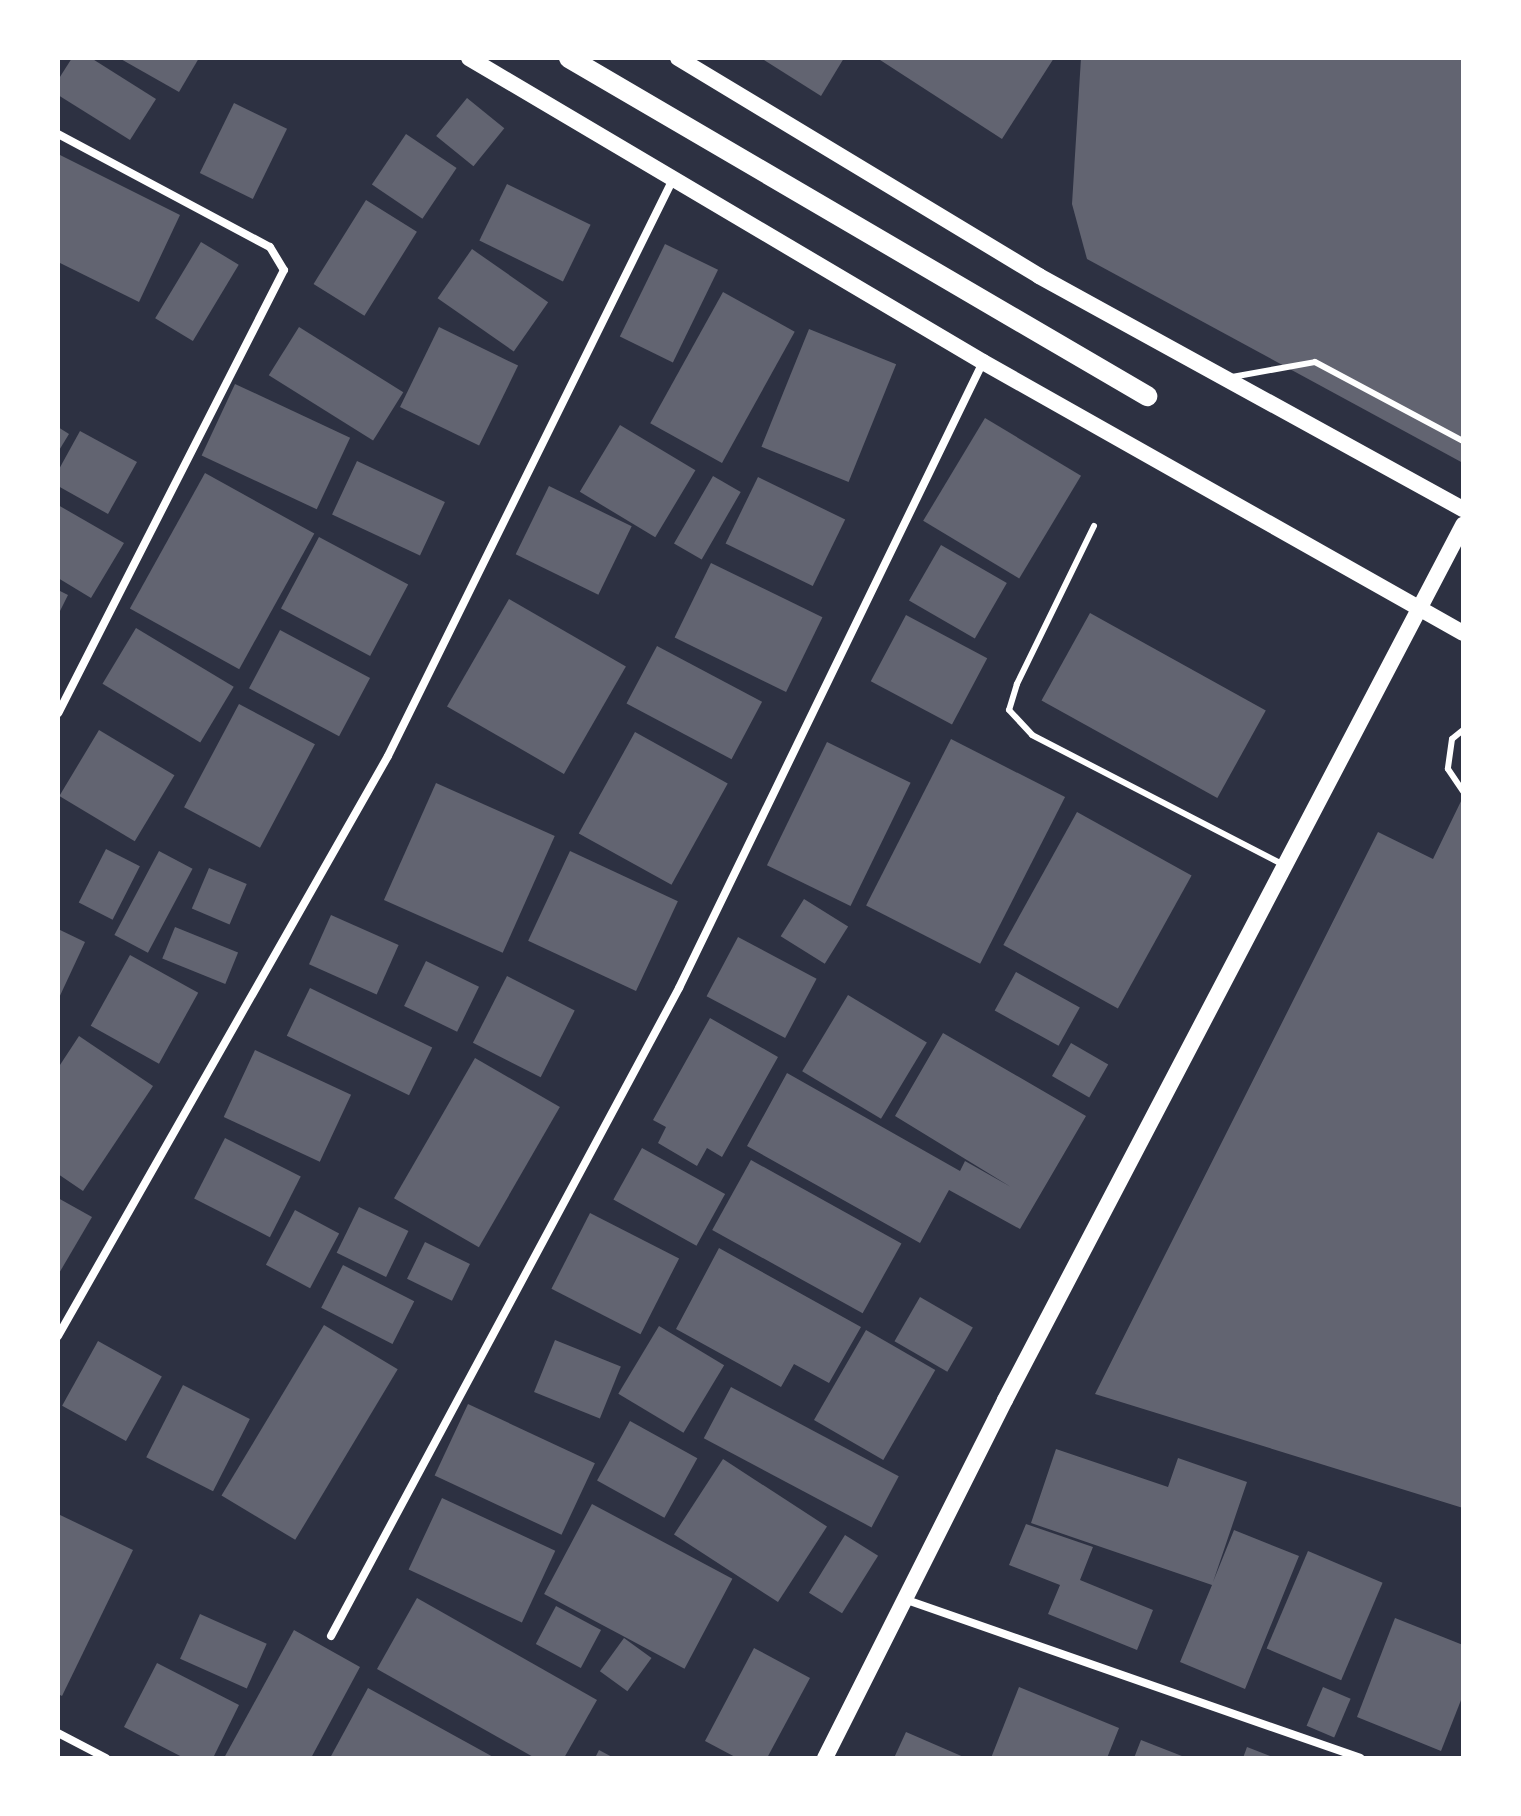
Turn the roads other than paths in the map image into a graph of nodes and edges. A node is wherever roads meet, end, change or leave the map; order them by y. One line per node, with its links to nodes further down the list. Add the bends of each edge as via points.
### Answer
1 (469, 58): 5 (main road)
2 (569, 58): 8 (main road)
3 (688, 60): 7 (main road, via 1039,276)
4 (58, 134): 15 (street, via 270,247 284,270)
5 (673, 179): 6 (main road); 19 (street, via 388,756)
6 (983, 362): 13 (main road); 21 (street, via 679,988)
7 (1222, 378): 9 (lane, via 1315,362); 10 (main road)
8 (1147, 396)
9 (1463, 441)
10 (1463, 509)
11 (1463, 525): 13 (main road)
12 (1094, 526): 18 (lane, via 1009,710 1032,735)
13 (1418, 608): 14 (main road); 18 (main road)
14 (1463, 633)
15 (58, 713)
16 (1463, 730): 17 (lane, via 1452,739 1448,769)
17 (1463, 791)
18 (1284, 865): 20 (main road)
19 (58, 1336)
20 (904, 1599): 24 (main road); 25 (street)
21 (331, 1636)
22 (58, 1733): 23 (street)
23 (106, 1758)
24 (825, 1758)
25 (1360, 1758)

